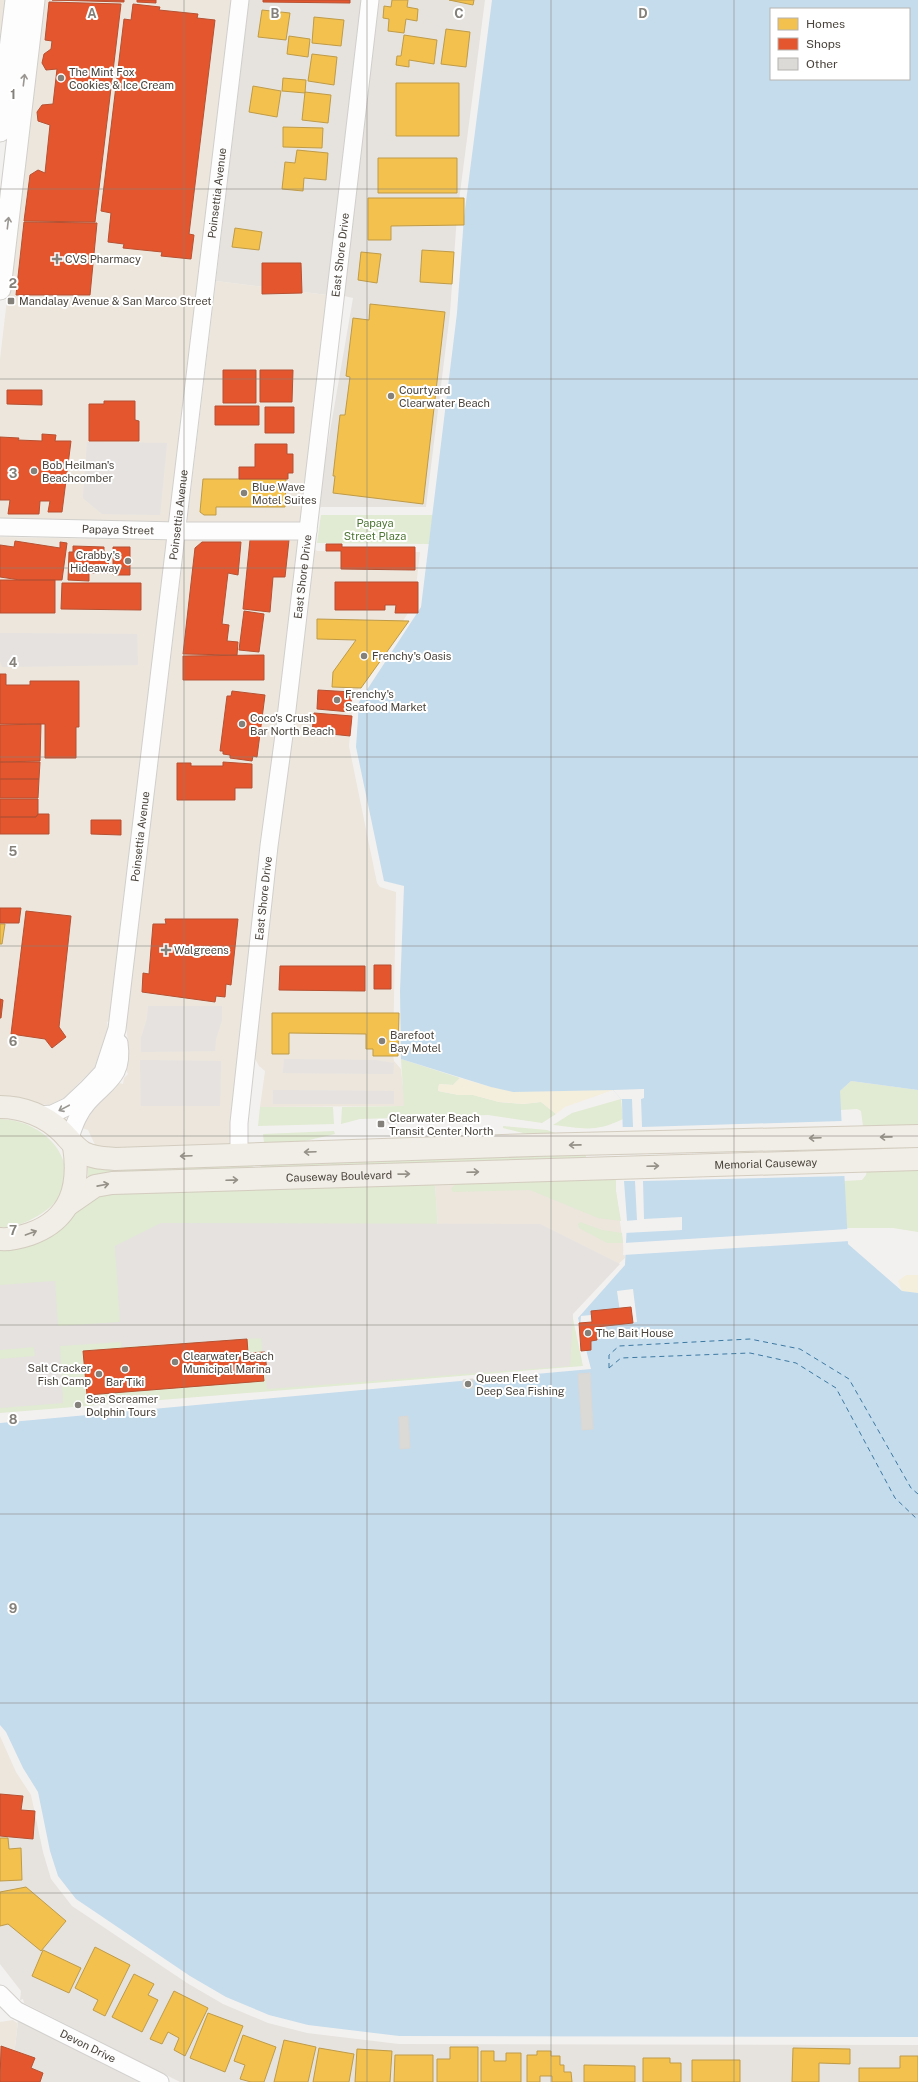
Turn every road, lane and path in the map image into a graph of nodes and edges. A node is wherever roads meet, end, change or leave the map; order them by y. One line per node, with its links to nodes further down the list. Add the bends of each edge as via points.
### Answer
1 (16, 0): 5 (street)
2 (34, 0): 6 (street, one-way to 2)
3 (240, 0): 9 (street, Poinsettia Avenue)
4 (370, 0): 10 (street, East Shore Drive)
5 (0, 131)
6 (2, 262): 7 (street)
7 (0, 289)
8 (0, 527): 9 (street, Papaya Street)
9 (178, 531): 10 (street, Papaya Street); 11 (street, Poinsettia Avenue)
10 (308, 531): 16 (street, East Shore Drive, via 265,875 239,1123)
11 (117, 1029): 13 (street, Poinsettia Avenue, one-way to 13, via 103,1072 87,1089 69,1106 52,1114); 15 (street, Poinsettia Avenue, via 121,1055 117,1073 88,1103 75,1121)
12 (0, 1107): 13 (main road)
13 (36, 1115): 15 (main road, via 51,1122)
14 (918, 1136): 16 (main road, Memorial Causeway, one-way to 16)
15 (72, 1143): 16 (main road, one-way to 15, via 98,1158 85,1153); 19 (main road, via 77,1163 76,1179)
16 (239, 1154)
17 (918, 1159): 18 (main road, Memorial Causeway, one-way to 17)
18 (614, 1168): 19 (main road, Causeway Boulevard, one-way to 18, via 95,1186 112,1183)
19 (69, 1204): 20 (main road, one-way to 19, via 25,1236 44,1229 59,1218)
20 (0, 1239)
21 (0, 1994): 22 (street, Devon Drive)
22 (8, 2011): 23 (street, Devon Drive)
23 (160, 2082)

